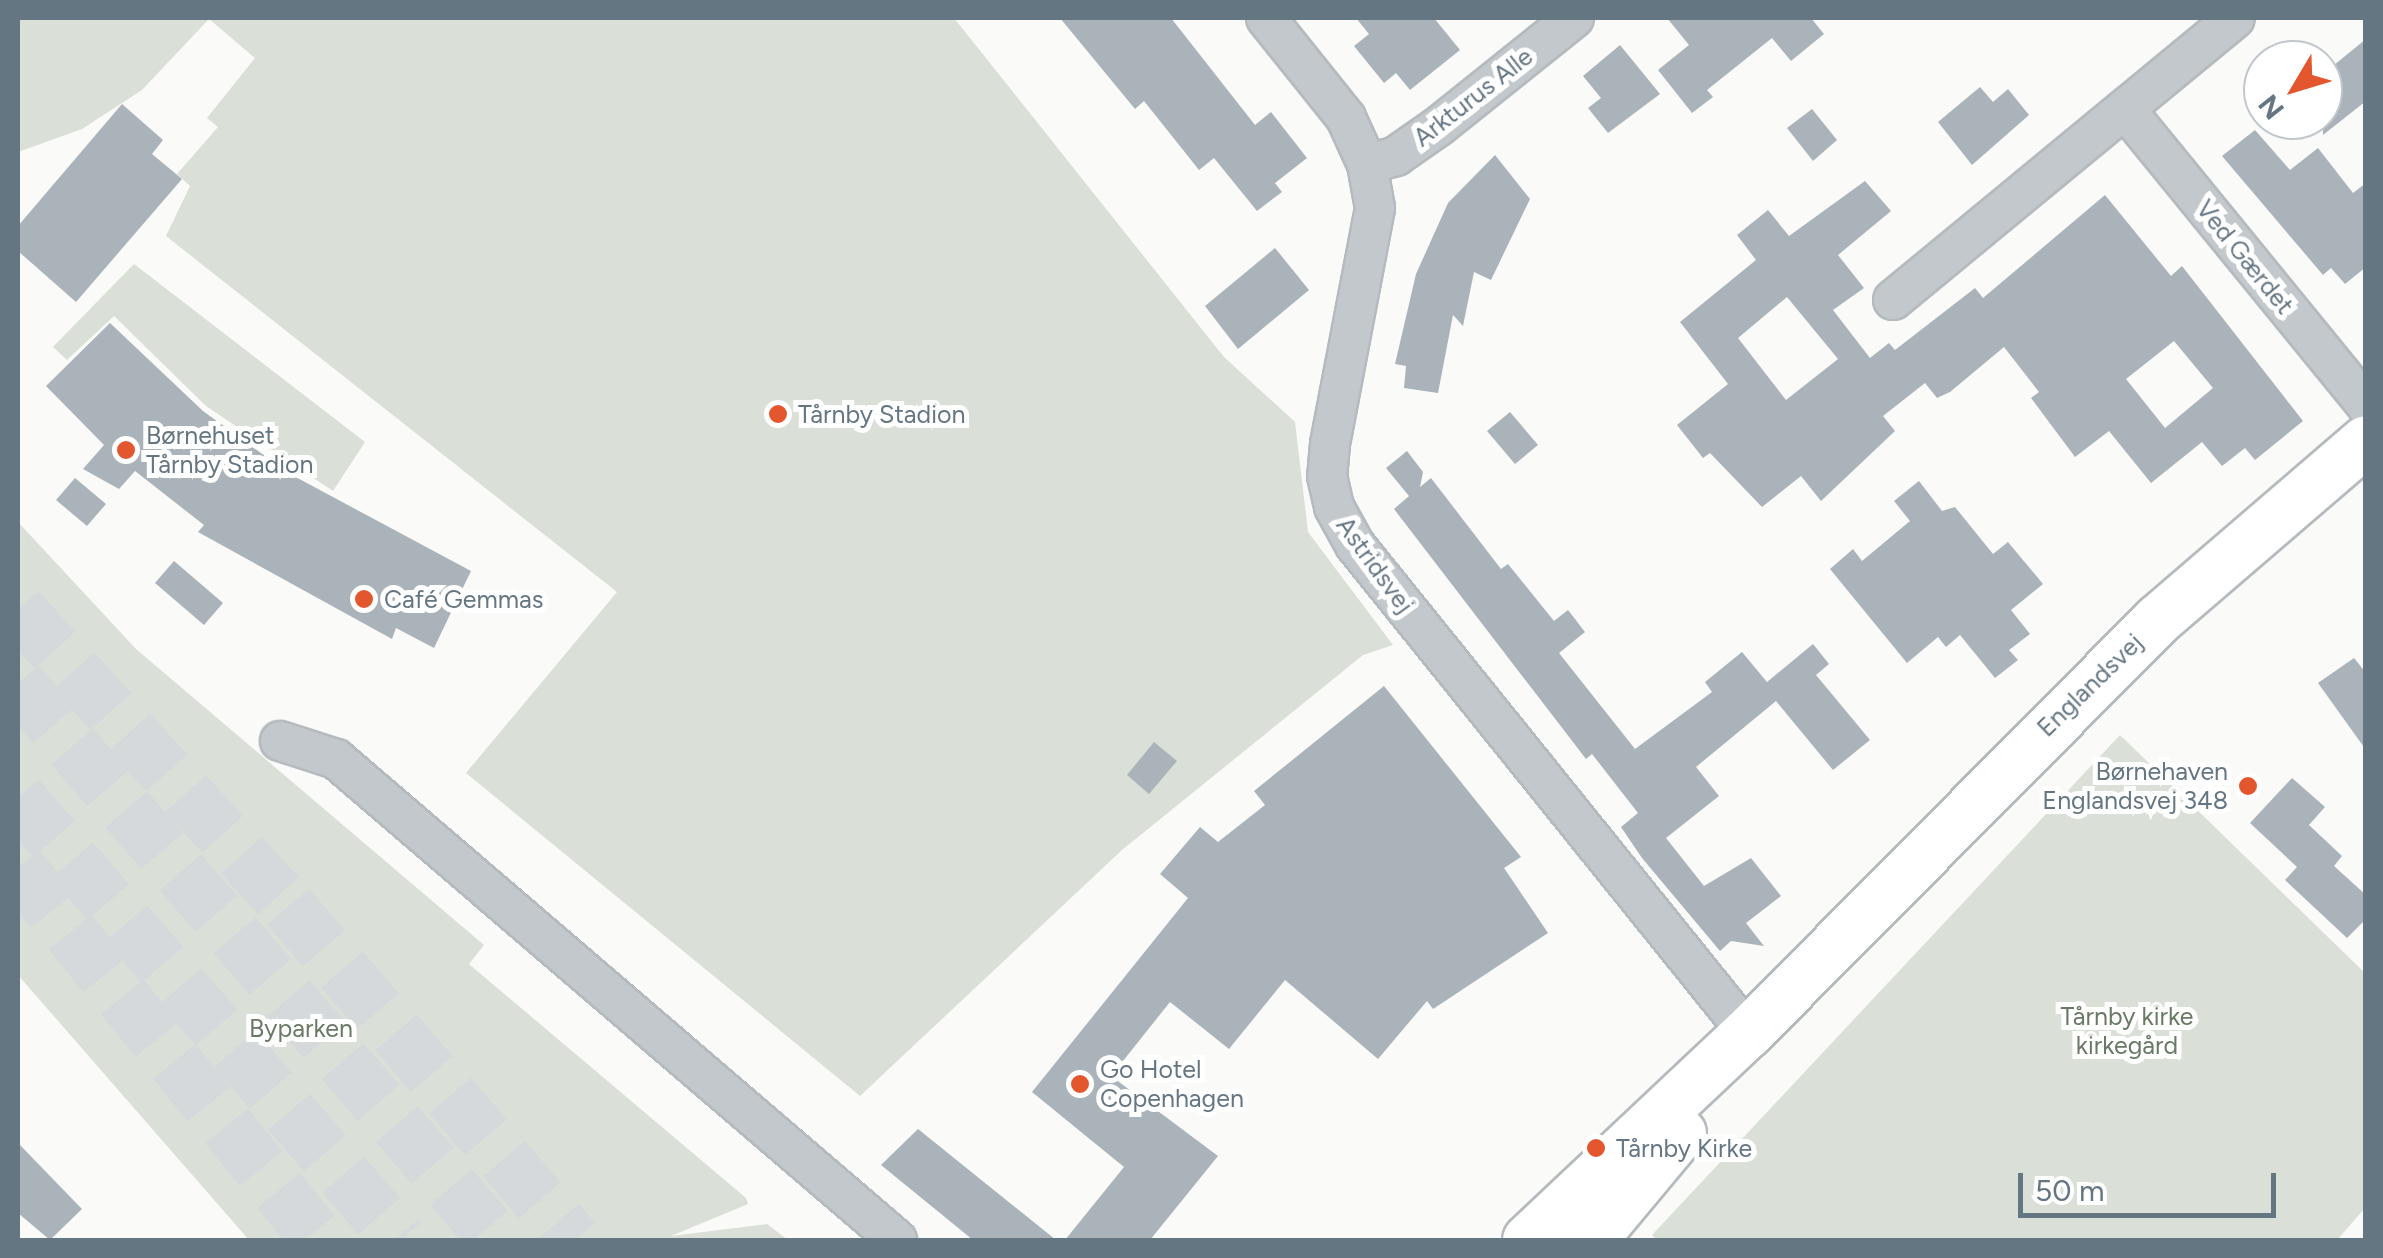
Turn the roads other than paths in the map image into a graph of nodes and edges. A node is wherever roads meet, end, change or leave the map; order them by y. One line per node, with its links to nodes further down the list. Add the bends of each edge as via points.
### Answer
1 (1266, 18): 5 (street, Astridsvej, via 1346,118)
2 (1574, 18): 5 (street, Arkturus Alle, via 1396,156)
3 (2235, 18): 4 (street)
4 (2125, 109): 6 (street); 7 (street, Ved Gærdet)
5 (1367, 164): 10 (street, Astridsvej, via 1375,208 1330,444 1334,507 1355,545)
6 (1893, 300)
7 (2366, 405)
8 (2366, 442): 10 (main road, Englandsvej, via 2158,620)
9 (280, 740): 11 (street, via 336,759)
10 (1748, 1033): 12 (main road, Englandsvej); 13 (main road, Englandsvej, via 1680,1135)
11 (897, 1240)
12 (1528, 1240)
13 (1592, 1240)

